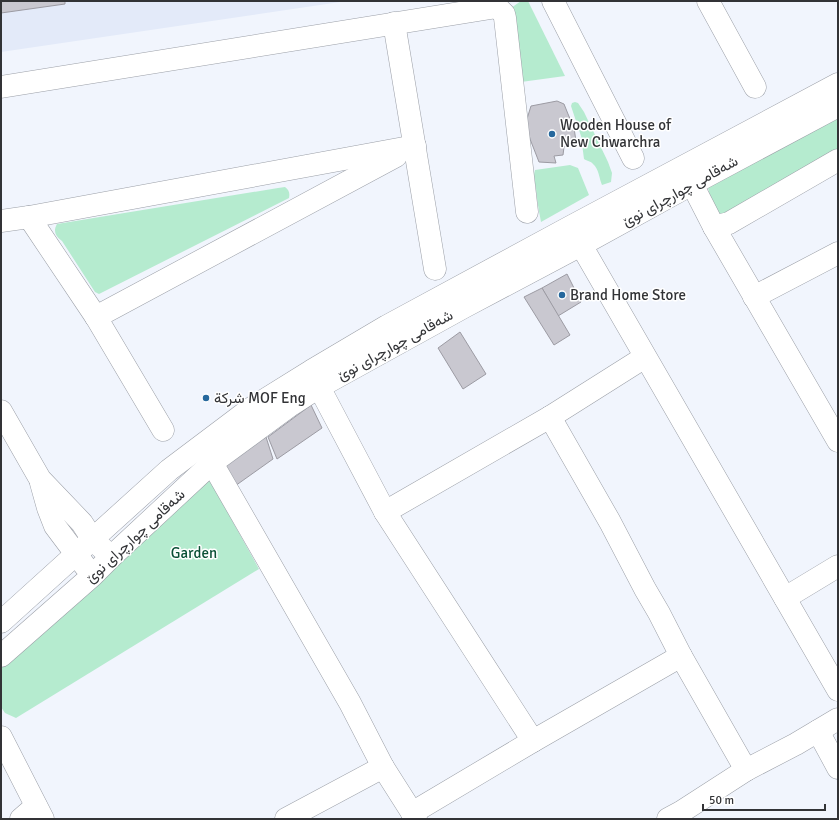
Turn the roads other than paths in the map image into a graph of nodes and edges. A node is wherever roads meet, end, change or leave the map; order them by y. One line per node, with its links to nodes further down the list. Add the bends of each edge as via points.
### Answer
1 (553, 1): 10 (street)
2 (708, 1): 7 (street)
3 (497, 4): 4 (street); 13 (street, via 505,18)
4 (394, 23): 6 (street); 9 (street)
5 (838, 84): 30 (street, شەقامی چوارچرای نوێ, via 387,326 311,371 250,409 169,470)
6 (1, 87)
7 (755, 88)
8 (838, 106): 12 (street, شەقامی چوارچرای نوێ)
9 (415, 146): 14 (street); 19 (street); 21 (street)
10 (633, 158)
11 (838, 160): 16 (street, via 729,224)
12 (692, 184): 16 (street); 17 (street, شەقامی چوارچرای نوێ)
13 (527, 212)
14 (29, 217): 15 (street); 21 (street)
15 (1, 221)
16 (714, 227): 20 (street)
17 (581, 245): 22 (street); 23 (street, شەقامی چوارچرای نوێ)
18 (838, 253): 20 (street)
19 (435, 269)
20 (754, 297): 27 (street)
21 (96, 317): 26 (street)
22 (645, 357): 25 (street); 34 (street)
23 (319, 387): 28 (street, شەقامی چوارچرای نوێ, via 290,405); 29 (street)
24 (1, 411): 30 (street, via 40,480 55,526)
25 (550, 417): 29 (street); 37 (street, via 610,522)
26 (163, 430)
27 (838, 441)
28 (212, 463): 31 (street, شەقامی چوارچرای نوێ); 43 (street, via 350,703)
29 (385, 512): 42 (street)
30 (85, 547): 31 (street); 33 (street); 35 (street, شەقامی چوارچرای نوێ)
31 (111, 557): 33 (street, شەقامی چوارچرای نوێ)
32 (838, 566): 34 (street)
33 (92, 576): 36 (street, شەقامی چوارچرای نوێ)
34 (785, 598): 38 (street)
35 (1, 622)
36 (1, 656)
37 (681, 656): 42 (street); 45 (street)
38 (838, 690)
39 (838, 719): 40 (street)
40 (818, 731): 44 (street); 45 (street)
41 (1, 737): 46 (street)
42 (533, 742): 47 (street)
43 (383, 767): 47 (street); 48 (street)
44 (838, 768)
45 (746, 770): 49 (street)
46 (33, 815)
47 (414, 816)
48 (286, 819)
49 (668, 819)

